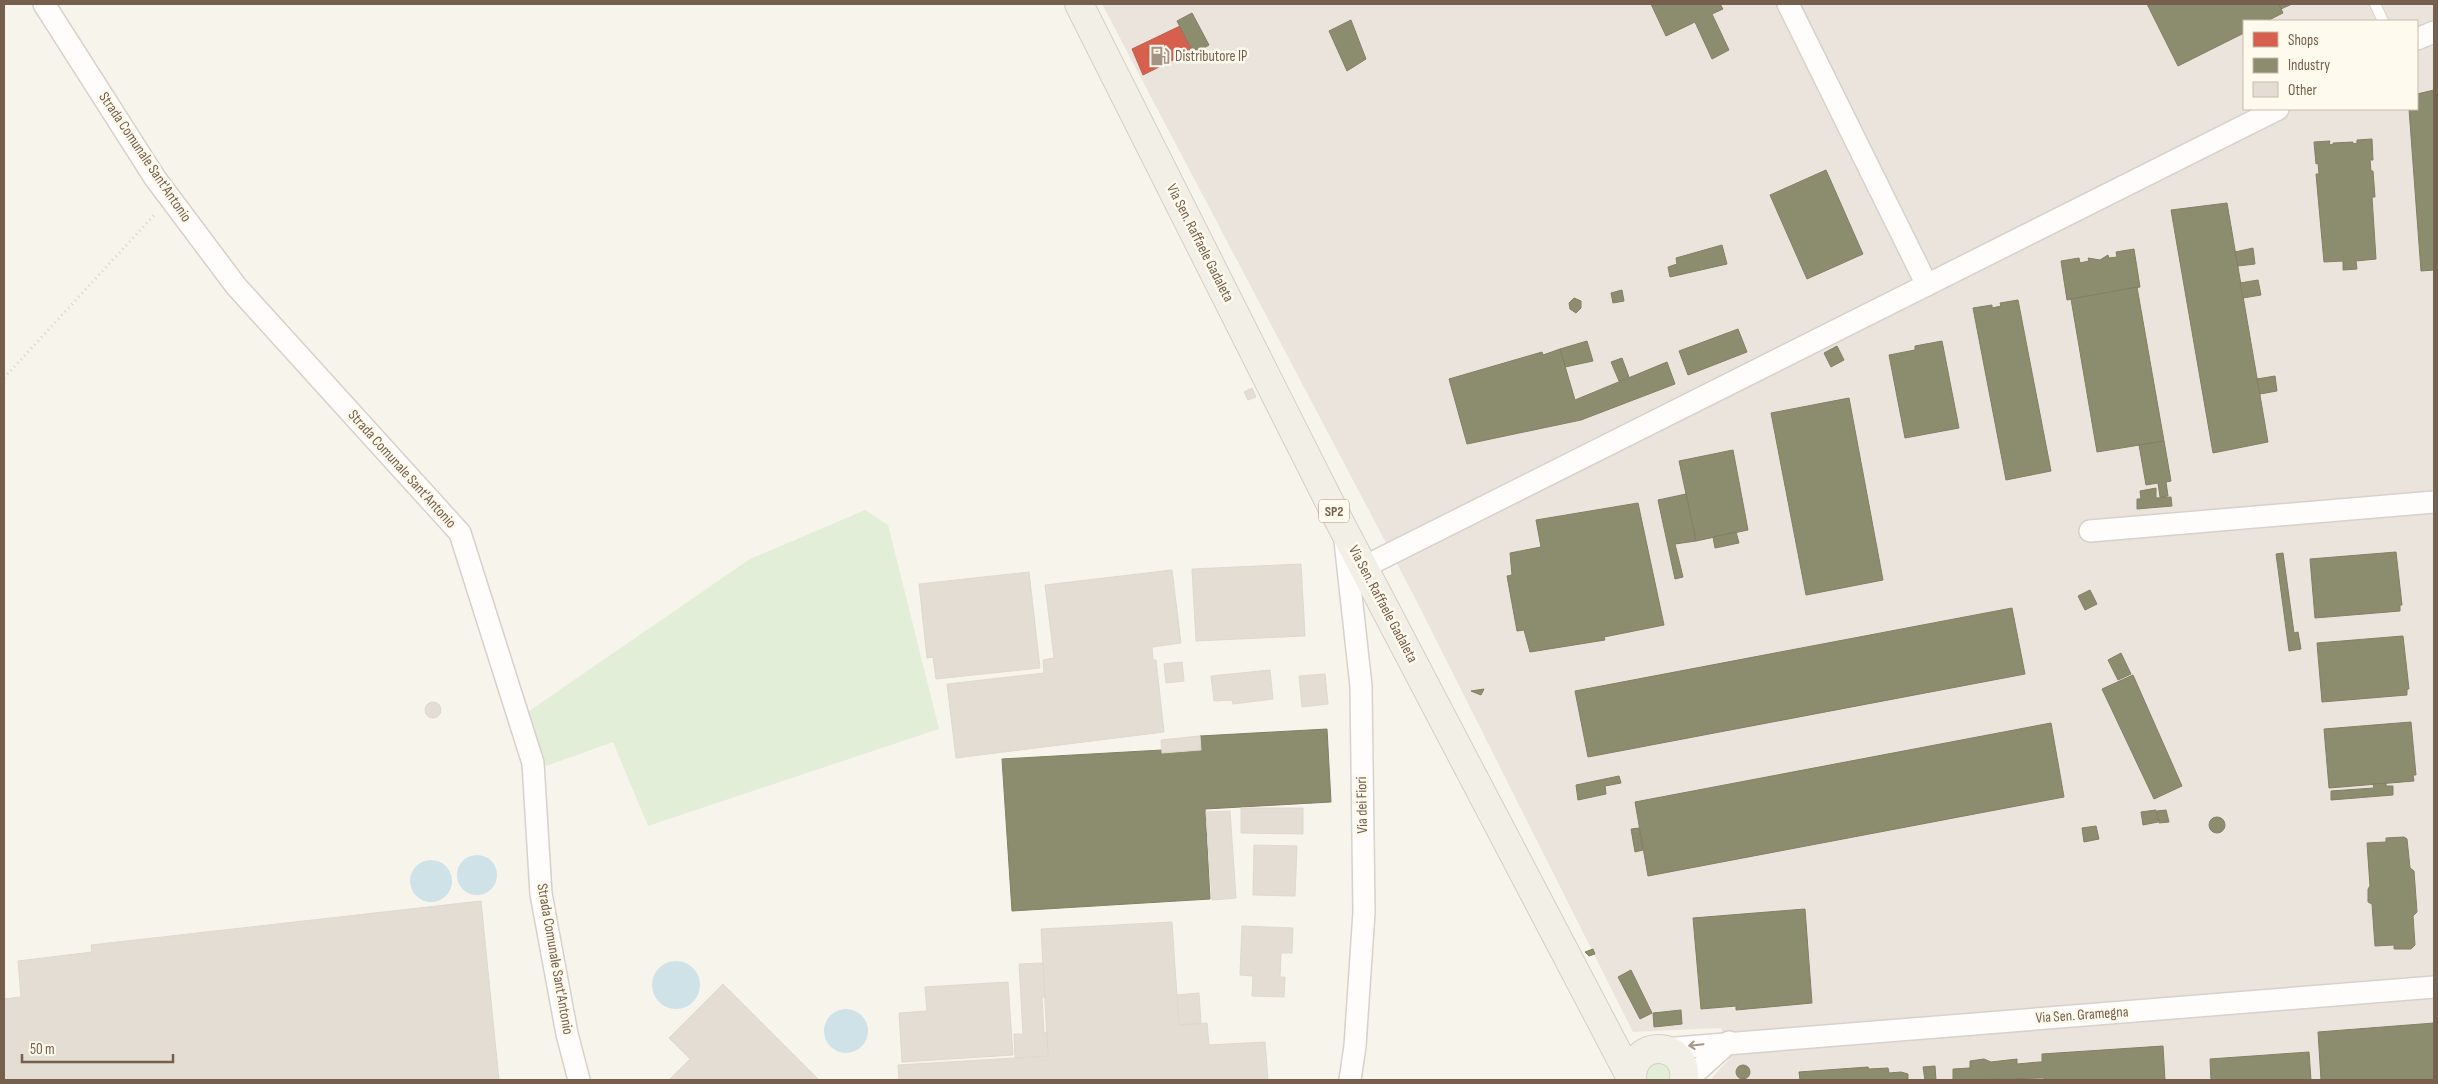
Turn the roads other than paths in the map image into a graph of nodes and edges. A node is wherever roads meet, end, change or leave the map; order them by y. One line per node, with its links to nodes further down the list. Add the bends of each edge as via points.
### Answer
1 (44, 4): 19 (street, Strada Comunale Sant'Antonio, via 170,198 236,286 460,532 533,762 541,894 567,1034)
2 (1079, 4): 11 (main road, Via Sen. Raffaele Gadaleta / SP2)
3 (1788, 4): 9 (street)
4 (2375, 4): 5 (lane)
5 (2383, 20)
6 (2434, 32): 7 (street)
7 (2418, 39)
8 (2276, 110): 9 (street)
9 (1927, 285): 13 (street)
10 (2434, 502): 12 (street)
11 (1344, 530): 13 (main road, Via Sen. Raffaele Gadaleta / SP2); 20 (street, Via dei Fiori, via 1361,686 1364,912)
12 (2090, 531)
13 (1364, 567): 15 (main road, Via Sen. Raffaele Gadaleta / SP2)
14 (2434, 987): 16 (street, Via Sen. Gramegna)
15 (1597, 1015): 17 (main road, Via Sen. Raffaele Gadaleta / SP2); 18 (main road, Via Sen. Raffaele Gadaleta / SP2)
16 (1729, 1042): 17 (street, Via Sen. Gramegna, one-way to 17); 21 (street)
17 (1655, 1050): 18 (main road, Via Sen. Raffaele Gadaleta, via 1635,1062); 21 (main road, Via Sen. Raffaele Gadaleta, via 1678,1057)
18 (1632, 1079)
19 (579, 1080)
20 (1350, 1080)
21 (1686, 1080)

